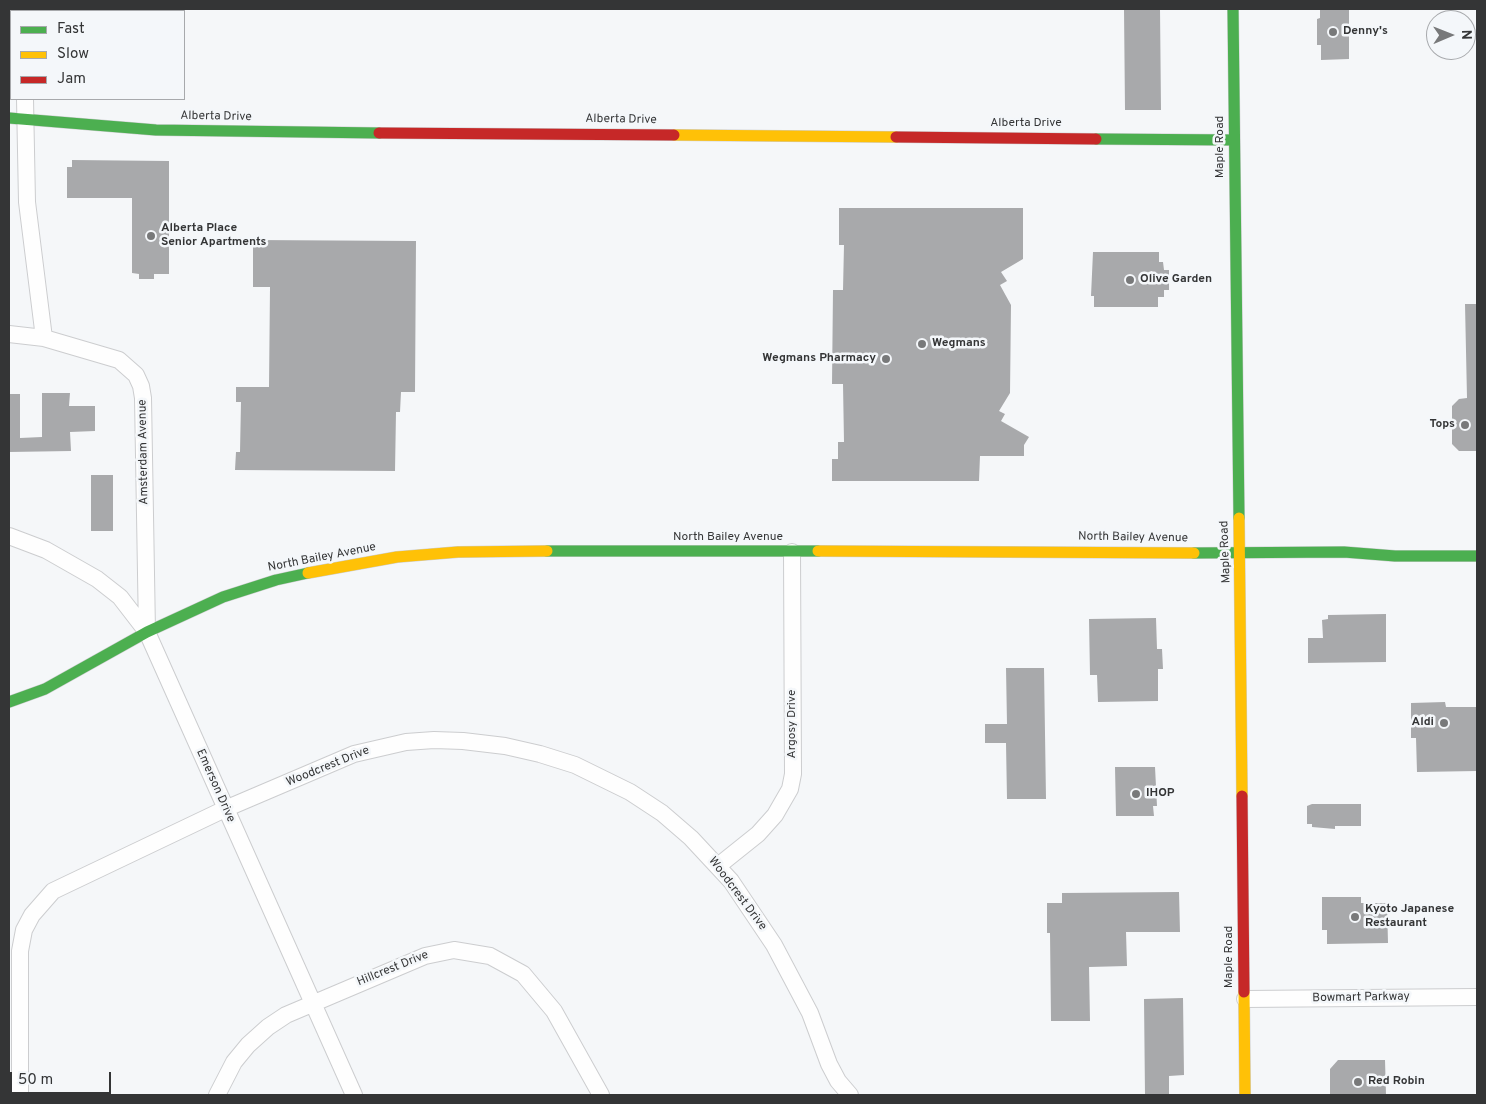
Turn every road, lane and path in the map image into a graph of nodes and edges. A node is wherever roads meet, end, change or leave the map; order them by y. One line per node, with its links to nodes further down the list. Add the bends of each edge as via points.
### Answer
1 (1234, 9): 4 (street, Maple Road)
2 (25, 100): 3 (street)
3 (17, 117): 4 (street, Alberta Drive, via 156,130 204,131); 6 (street)
4 (1234, 140): 9 (street, Maple Road)
5 (9, 334): 6 (street, Amsterdam Avenue)
6 (44, 338): 11 (street, Amsterdam Avenue, via 119,360 136,376 141,386)
7 (9, 536): 11 (street, Emerson Drive, via 46,550 97,579 120,597)
8 (792, 552): 9 (street, North Bailey Avenue); 11 (street, North Bailey Avenue, via 458,552 397,557 324,569 250,587); 14 (street, Argosy Drive, via 793,774 790,789 780,809 758,834)
9 (1239, 552): 10 (street, North Bailey Avenue); 16 (street, Maple Road)
10 (1477, 556)
11 (147, 632): 12 (street, North Bailey Avenue, via 45,689); 13 (street, Emerson Drive)
12 (9, 702)
13 (226, 809): 14 (street, Woodcrest Drive, via 354,754 424,741 463,741 540,754 609,780 662,814); 17 (street, Emerson Drive); 18 (street, Woodcrest Drive, via 66,883 40,903 32,914 24,930 20,951)
14 (718, 866): 22 (street, Woodcrest Drive, via 754,912 774,945 810,1013 829,1064)
15 (1477, 997): 16 (street, Bowmart Parkway)
16 (1244, 999): 23 (street, Maple Road)
17 (312, 1003): 19 (street, Hillcrest Drive, via 286,1015 248,1045 234,1062); 20 (street, Emerson Drive); 21 (street, Hillcrest Drive, via 440,951 472,951 490,956 523,974 539,990)
18 (20, 1095)
19 (217, 1095)
20 (354, 1095)
21 (601, 1095)
22 (850, 1095)
23 (1245, 1095)

